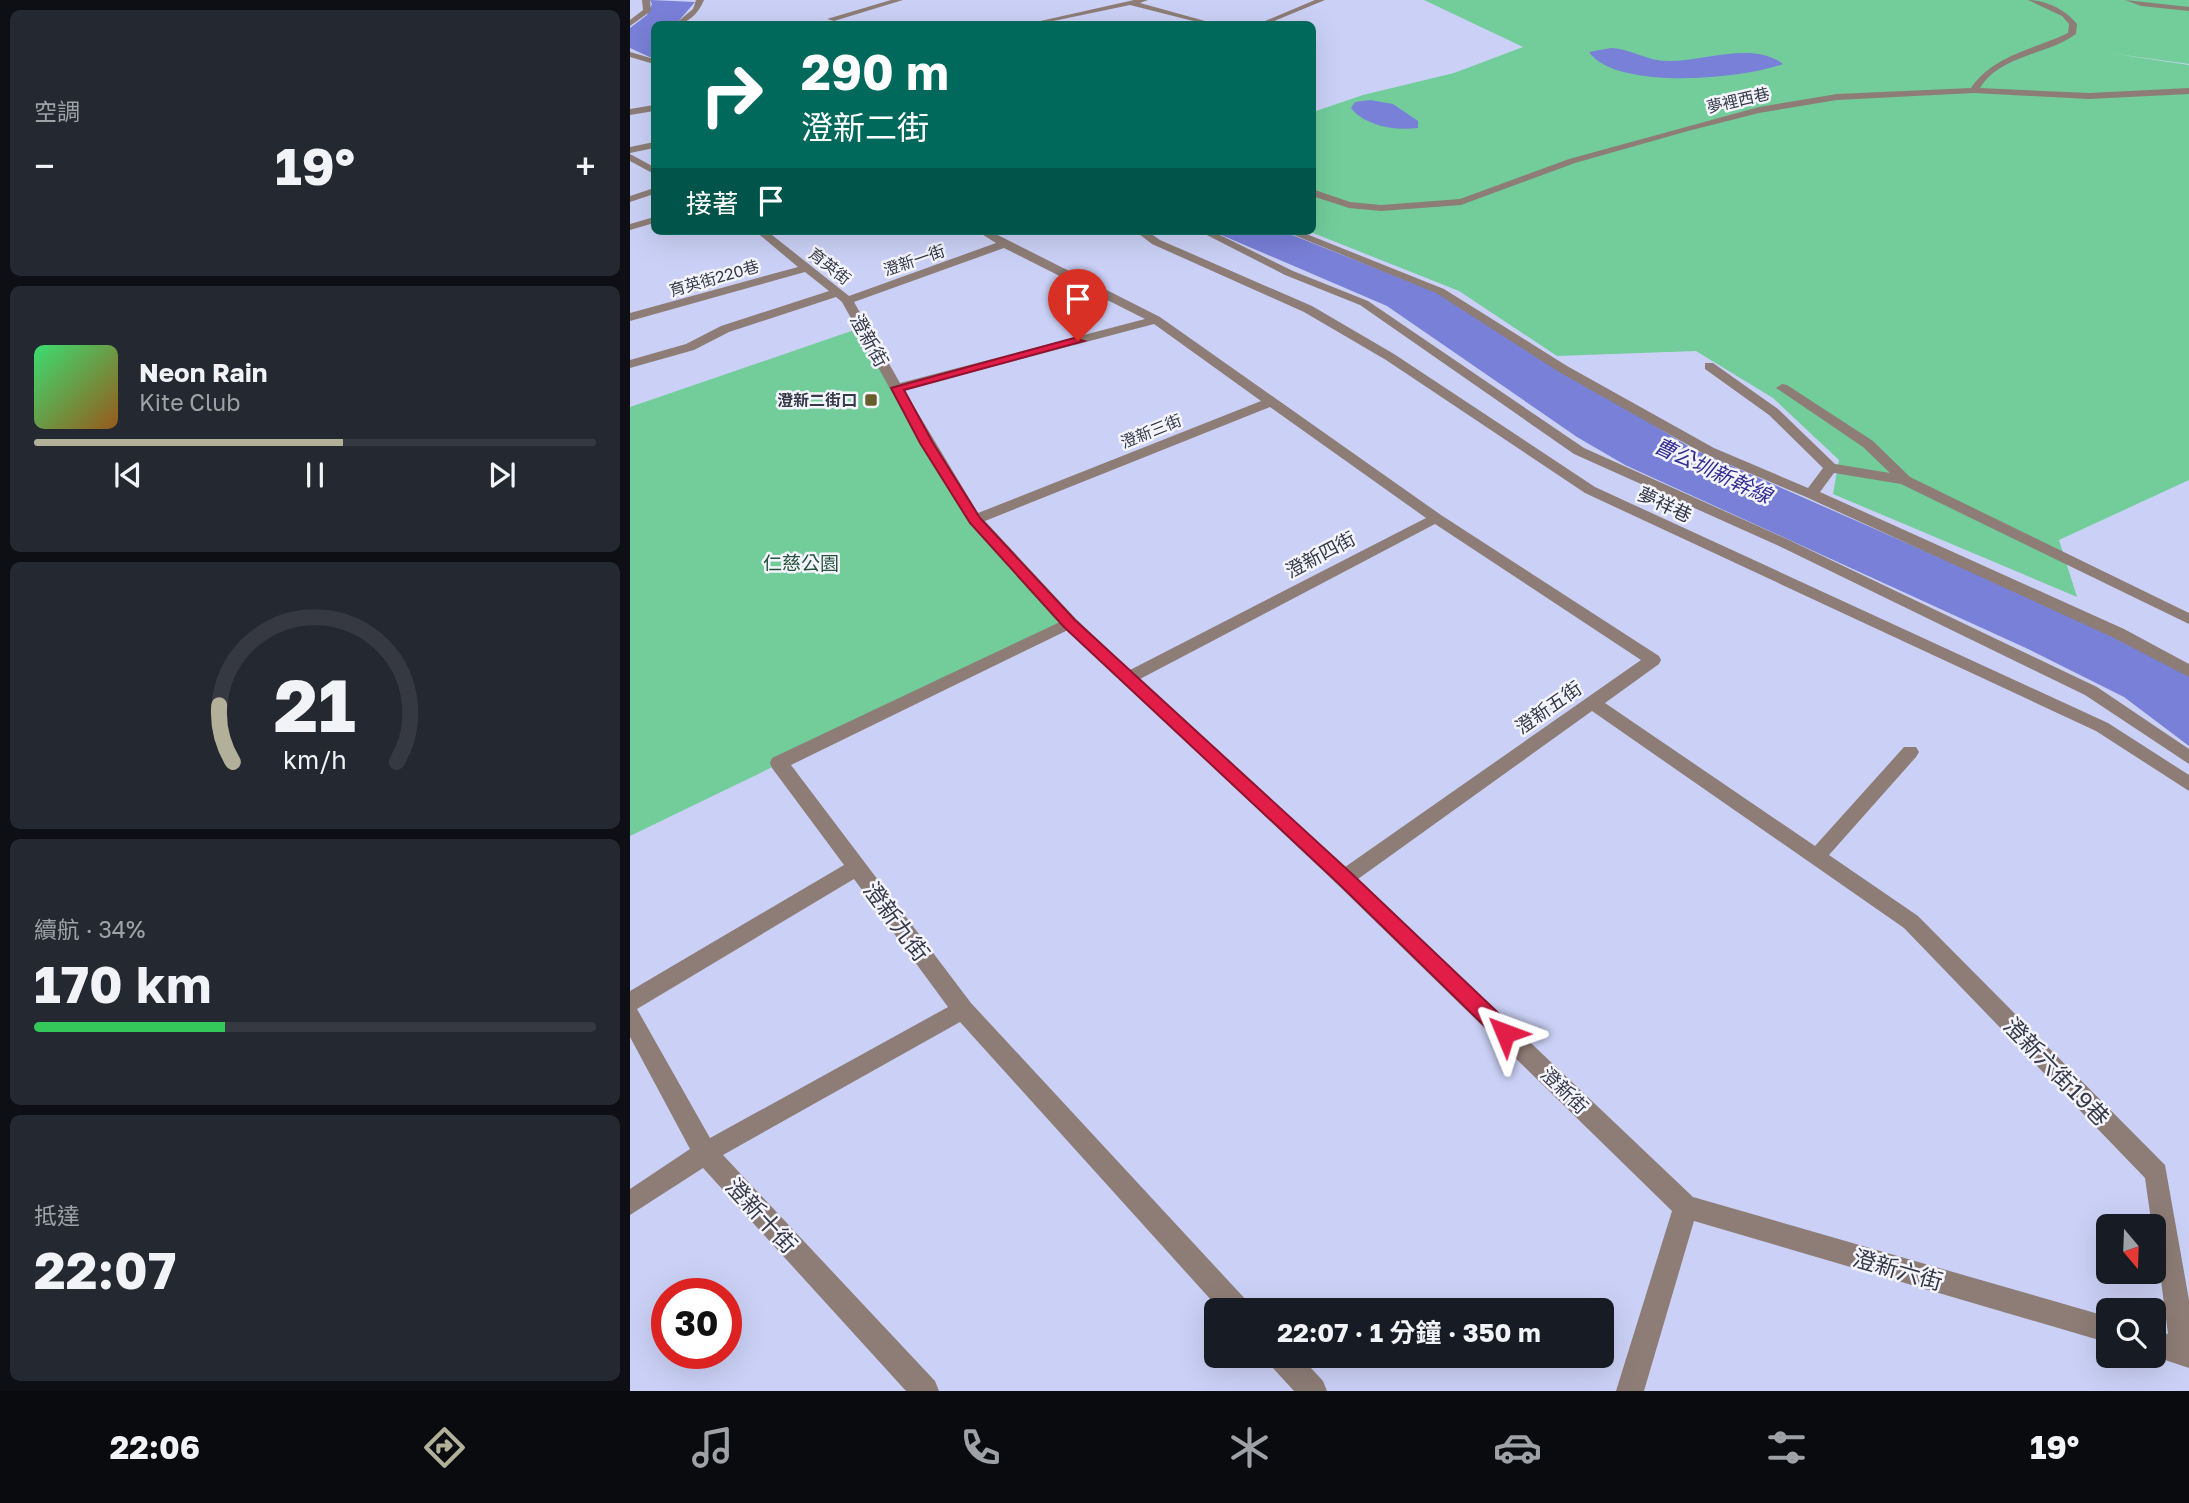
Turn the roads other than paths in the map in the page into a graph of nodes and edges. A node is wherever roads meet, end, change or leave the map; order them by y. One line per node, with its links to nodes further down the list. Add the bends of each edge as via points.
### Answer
1 (646, 0): 16 (street, via 647,11)
2 (700, 0): 12 (street, via 696,10)
3 (899, 0): 11 (street)
4 (1121, 0): 9 (street)
5 (1144, 0): 9 (street)
6 (1321, 0): 15 (street)
7 (2032, 0): 20 (street, via 2065,14 2073,24 2072,34 1992,69)
8 (2129, 0): 10 (street)
9 (1131, 3): 13 (street); 14 (street)
10 (2189, 9)
11 (831, 19)
12 (682, 21)
13 (1045, 21)
14 (1200, 21)
15 (1269, 21)
16 (630, 24)
17 (630, 54): 18 (street)
18 (651, 61)
19 (2174, 79): 21 (street, 夢裡西巷)
20 (1974, 90): 21 (street, 夢裡西巷, via 2089,96); 29 (street, 夢裡西巷, via 1837,97 1759,110 1572,161 1461,202 1381,208 1349,205)
21 (2187, 92)
22 (651, 108): 23 (street)
23 (630, 112)
24 (651, 146): 25 (street)
25 (630, 150)
26 (633, 161): 27 (street)
27 (651, 170)
28 (651, 192): 30 (street)
29 (1316, 193)
30 (630, 199)
31 (651, 221): 32 (street)
32 (630, 227)
33 (765, 235): 39 (street, 育英街)
34 (989, 235): 38 (street)
35 (1146, 235): 60 (street, 夢祥巷, via 1308,309 1390,357 1590,490 2102,727)
36 (1212, 235): 59 (street, via 1364,303 1579,451 1784,543 2091,691)
37 (1299, 235): 50 (street, via 1440,291 1674,432)
38 (1005, 244): 40 (street, 澄新一街); 42 (street)
39 (807, 268): 40 (street, 育英街); 41 (street, 育英街220巷)
40 (843, 296): 43 (street, 澄新一街, via 725,328 690,347); 45 (street, 澄新街)
41 (630, 317)
42 (1156, 320): 45 (street); 47 (street)
43 (630, 364)
44 (1709, 366): 48 (street, via 1749,388 1778,412)
45 (897, 388): 52 (street, 澄新街)
46 (1782, 388): 49 (street, via 1868,444)
47 (1271, 402): 51 (street); 52 (street, 澄新三街)
48 (1830, 468): 49 (street); 50 (street)
49 (1905, 480): 53 (street)
50 (1811, 494): 55 (street, via 2118,633)
51 (1436, 517): 56 (street, 澄新四街); 57 (street, 澄新五街, via 1653,660)
52 (975, 520): 54 (street, 澄新街)
53 (2189, 619)
54 (1070, 623): 56 (street, 澄新街); 62 (street, 澄新九街, via 779,763)
55 (2189, 671)
56 (1128, 678): 63 (street, 澄新街)
57 (1591, 702): 61 (street, 澄新六街19巷); 63 (street, 澄新五街)
58 (1910, 752): 61 (street)
59 (2189, 758)
60 (2189, 784)
61 (1816, 857): 73 (street, 澄新六街19巷, via 1911,922 2156,1172)
62 (857, 867): 64 (street); 65 (street, 澄新九街)
63 (1344, 878): 69 (street, 澄新街)
64 (630, 1002)
65 (963, 1010): 67 (street); 70 (street, 澄新九街)
66 (630, 1016): 67 (street, 澄新十街)
67 (705, 1153): 68 (street); 75 (street, 澄新十街)
68 (630, 1203)
69 (1686, 1207): 71 (street, 澄新六街); 77 (street)
70 (1227, 1298)
71 (2096, 1326)
72 (2166, 1347): 73 (street)
73 (2187, 1353)
74 (1292, 1368): 76 (street)
75 (925, 1391)
76 (1313, 1391)
77 (1630, 1391)

